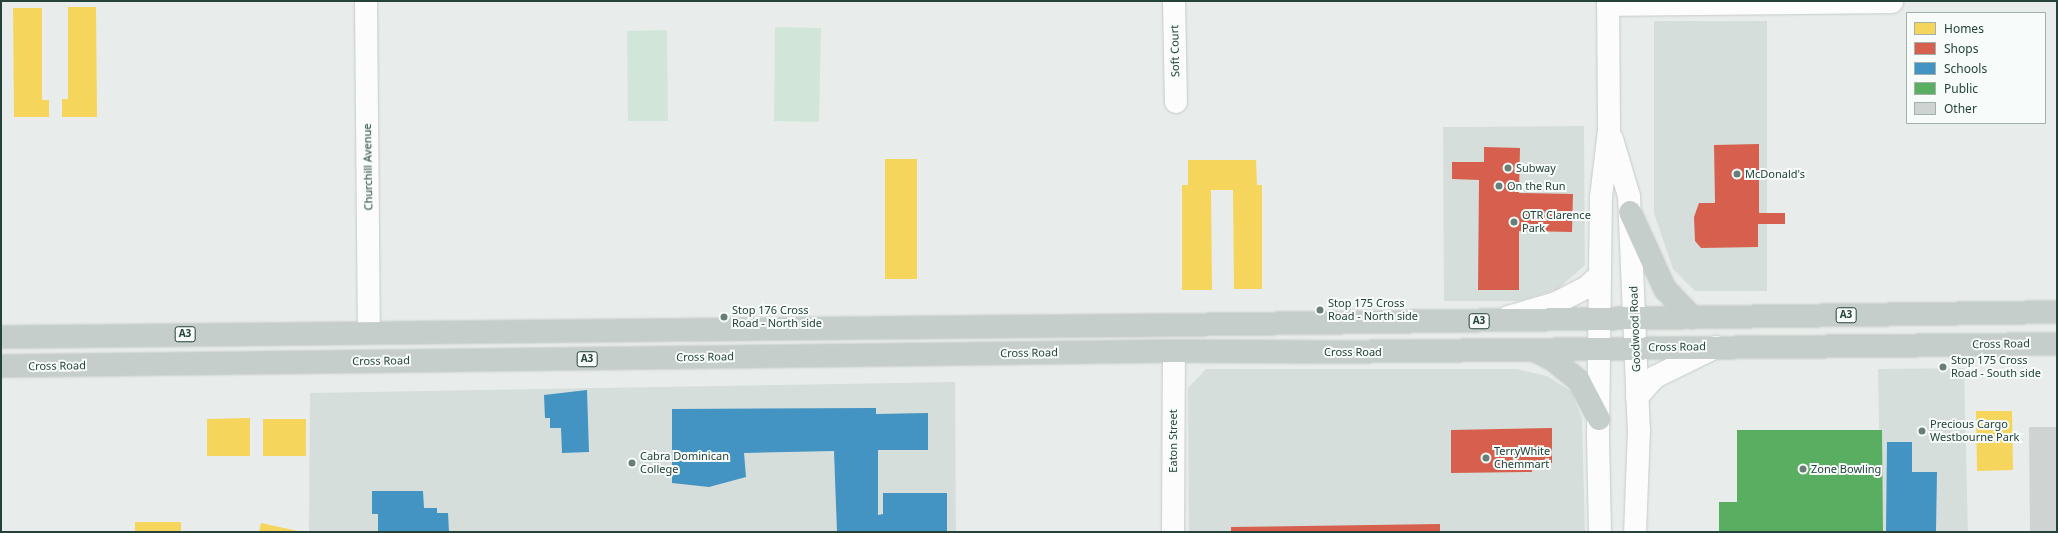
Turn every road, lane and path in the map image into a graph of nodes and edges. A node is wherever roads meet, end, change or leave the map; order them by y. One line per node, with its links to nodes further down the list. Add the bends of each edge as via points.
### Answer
1 (366, 1): 15 (main road, Churchill Avenue)
2 (1174, 1): 5 (main road, Soft Court)
3 (1892, 2): 4 (main road)
4 (1608, 3): 6 (main road, Goodwood Road)
5 (1176, 102)
6 (1609, 130): 7 (main road, Goodwood Road, via 1629,196); 8 (main road, Goodwood Road, via 1601,198)
7 (1630, 212): 10 (highway, via 1665,289); 12 (main road, Goodwood Road)
8 (1600, 274): 11 (main road, Goodwood Road); 13 (main road, via 1586,288 1556,303)
9 (2057, 312): 10 (highway, A3)
10 (1693, 318): 12 (highway, A3)
11 (1600, 319): 12 (highway, A3); 13 (highway, A3); 19 (main road, Goodwood Road)
12 (1634, 319): 20 (main road, Goodwood Road)
13 (1495, 320): 14 (highway, A3)
14 (1174, 325): 15 (highway, A3); 22 (highway)
15 (369, 332): 16 (highway, A3); 23 (highway)
16 (1, 337)
17 (2057, 344): 18 (highway, Cross Road / A3)
18 (1716, 347): 20 (highway, Cross Road / A3); 25 (main road, via 1655,377)
19 (1600, 348): 20 (highway, Cross Road / A3); 21 (highway, Cross Road / A3); 26 (main road, Goodwood Road)
20 (1635, 348): 25 (main road, Goodwood Road)
21 (1534, 350): 22 (highway, Cross Road / A3); 26 (highway, via 1552,359 1579,381)
22 (1174, 351): 23 (highway, Cross Road / A3); 27 (main road, Eaton Street)
23 (368, 361): 24 (highway, Cross Road / A3)
24 (1, 366)
25 (1637, 397): 29 (main road, Goodwood Road, via 1638,470)
26 (1599, 419): 28 (main road, Goodwood Road)
27 (1174, 532)
28 (1600, 532)
29 (1635, 532)

